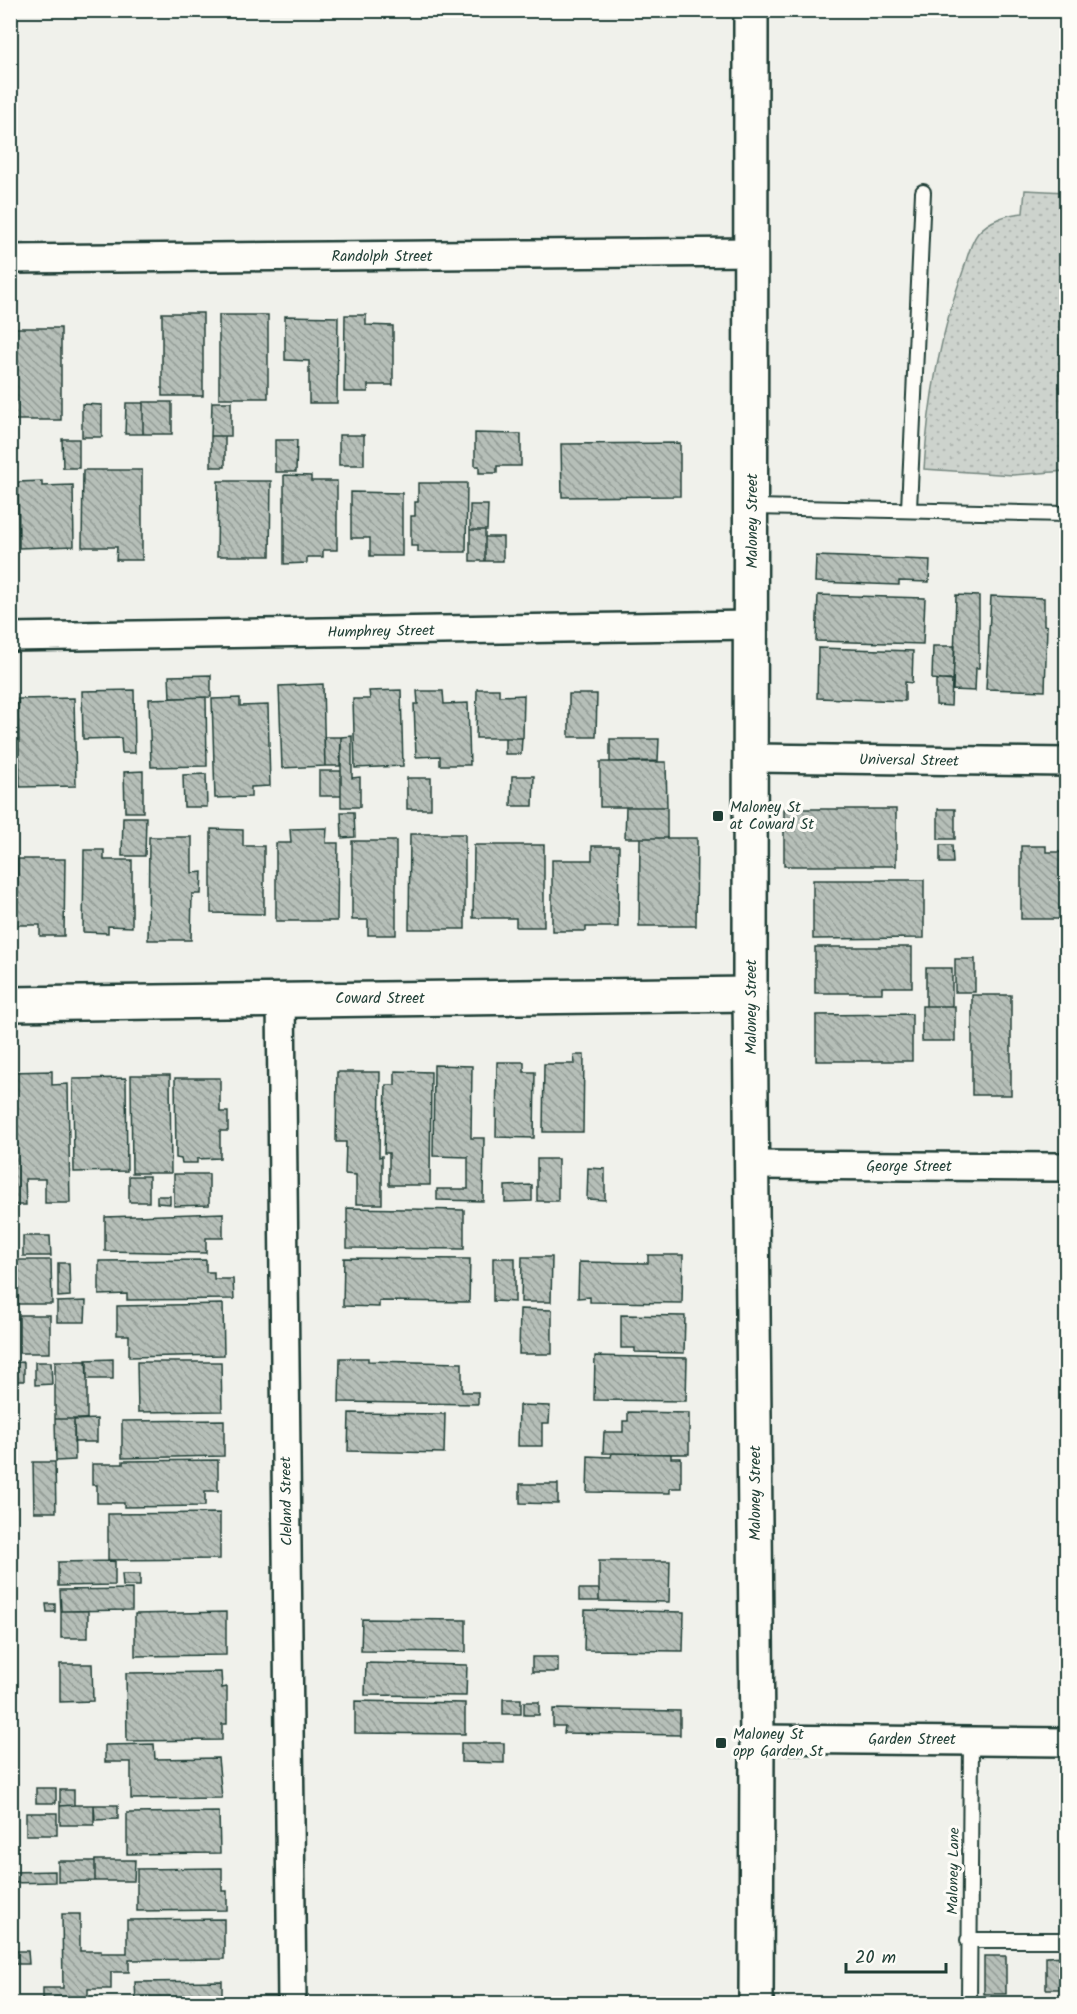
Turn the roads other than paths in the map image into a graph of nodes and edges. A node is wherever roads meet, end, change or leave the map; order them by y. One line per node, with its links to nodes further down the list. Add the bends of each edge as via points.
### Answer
1 (751, 10): 3 (main road, Maloney Street)
2 (923, 192): 6 (lane)
3 (753, 252): 4 (street, Randolph Street); 5 (main road, Maloney Street)
4 (10, 259)
5 (752, 507): 6 (lane); 8 (main road, Maloney Street)
6 (909, 509): 7 (lane)
7 (1066, 514)
8 (752, 625): 9 (street, Humphrey Street); 10 (main road, Maloney Street)
9 (10, 637)
10 (751, 758): 11 (street, Universal Street); 12 (main road, Maloney Street)
11 (1066, 762)
12 (750, 994): 13 (main road, Coward Street); 15 (main road, Maloney Street)
13 (281, 999): 14 (main road, Coward Street); 22 (street, Cleland Street)
14 (10, 1004)
15 (752, 1165): 16 (street, George Street); 17 (main road, Maloney Street)
16 (1066, 1167)
17 (757, 1739): 18 (street, Garden Street); 23 (main road, Maloney Street)
18 (971, 1740): 19 (street, Garden Street); 20 (lane, Maloney Lane)
19 (1066, 1742)
20 (968, 1940): 21 (lane); 24 (lane, Maloney Lane)
21 (1066, 1940)
22 (292, 2004)
23 (756, 2004)
24 (969, 2004)

